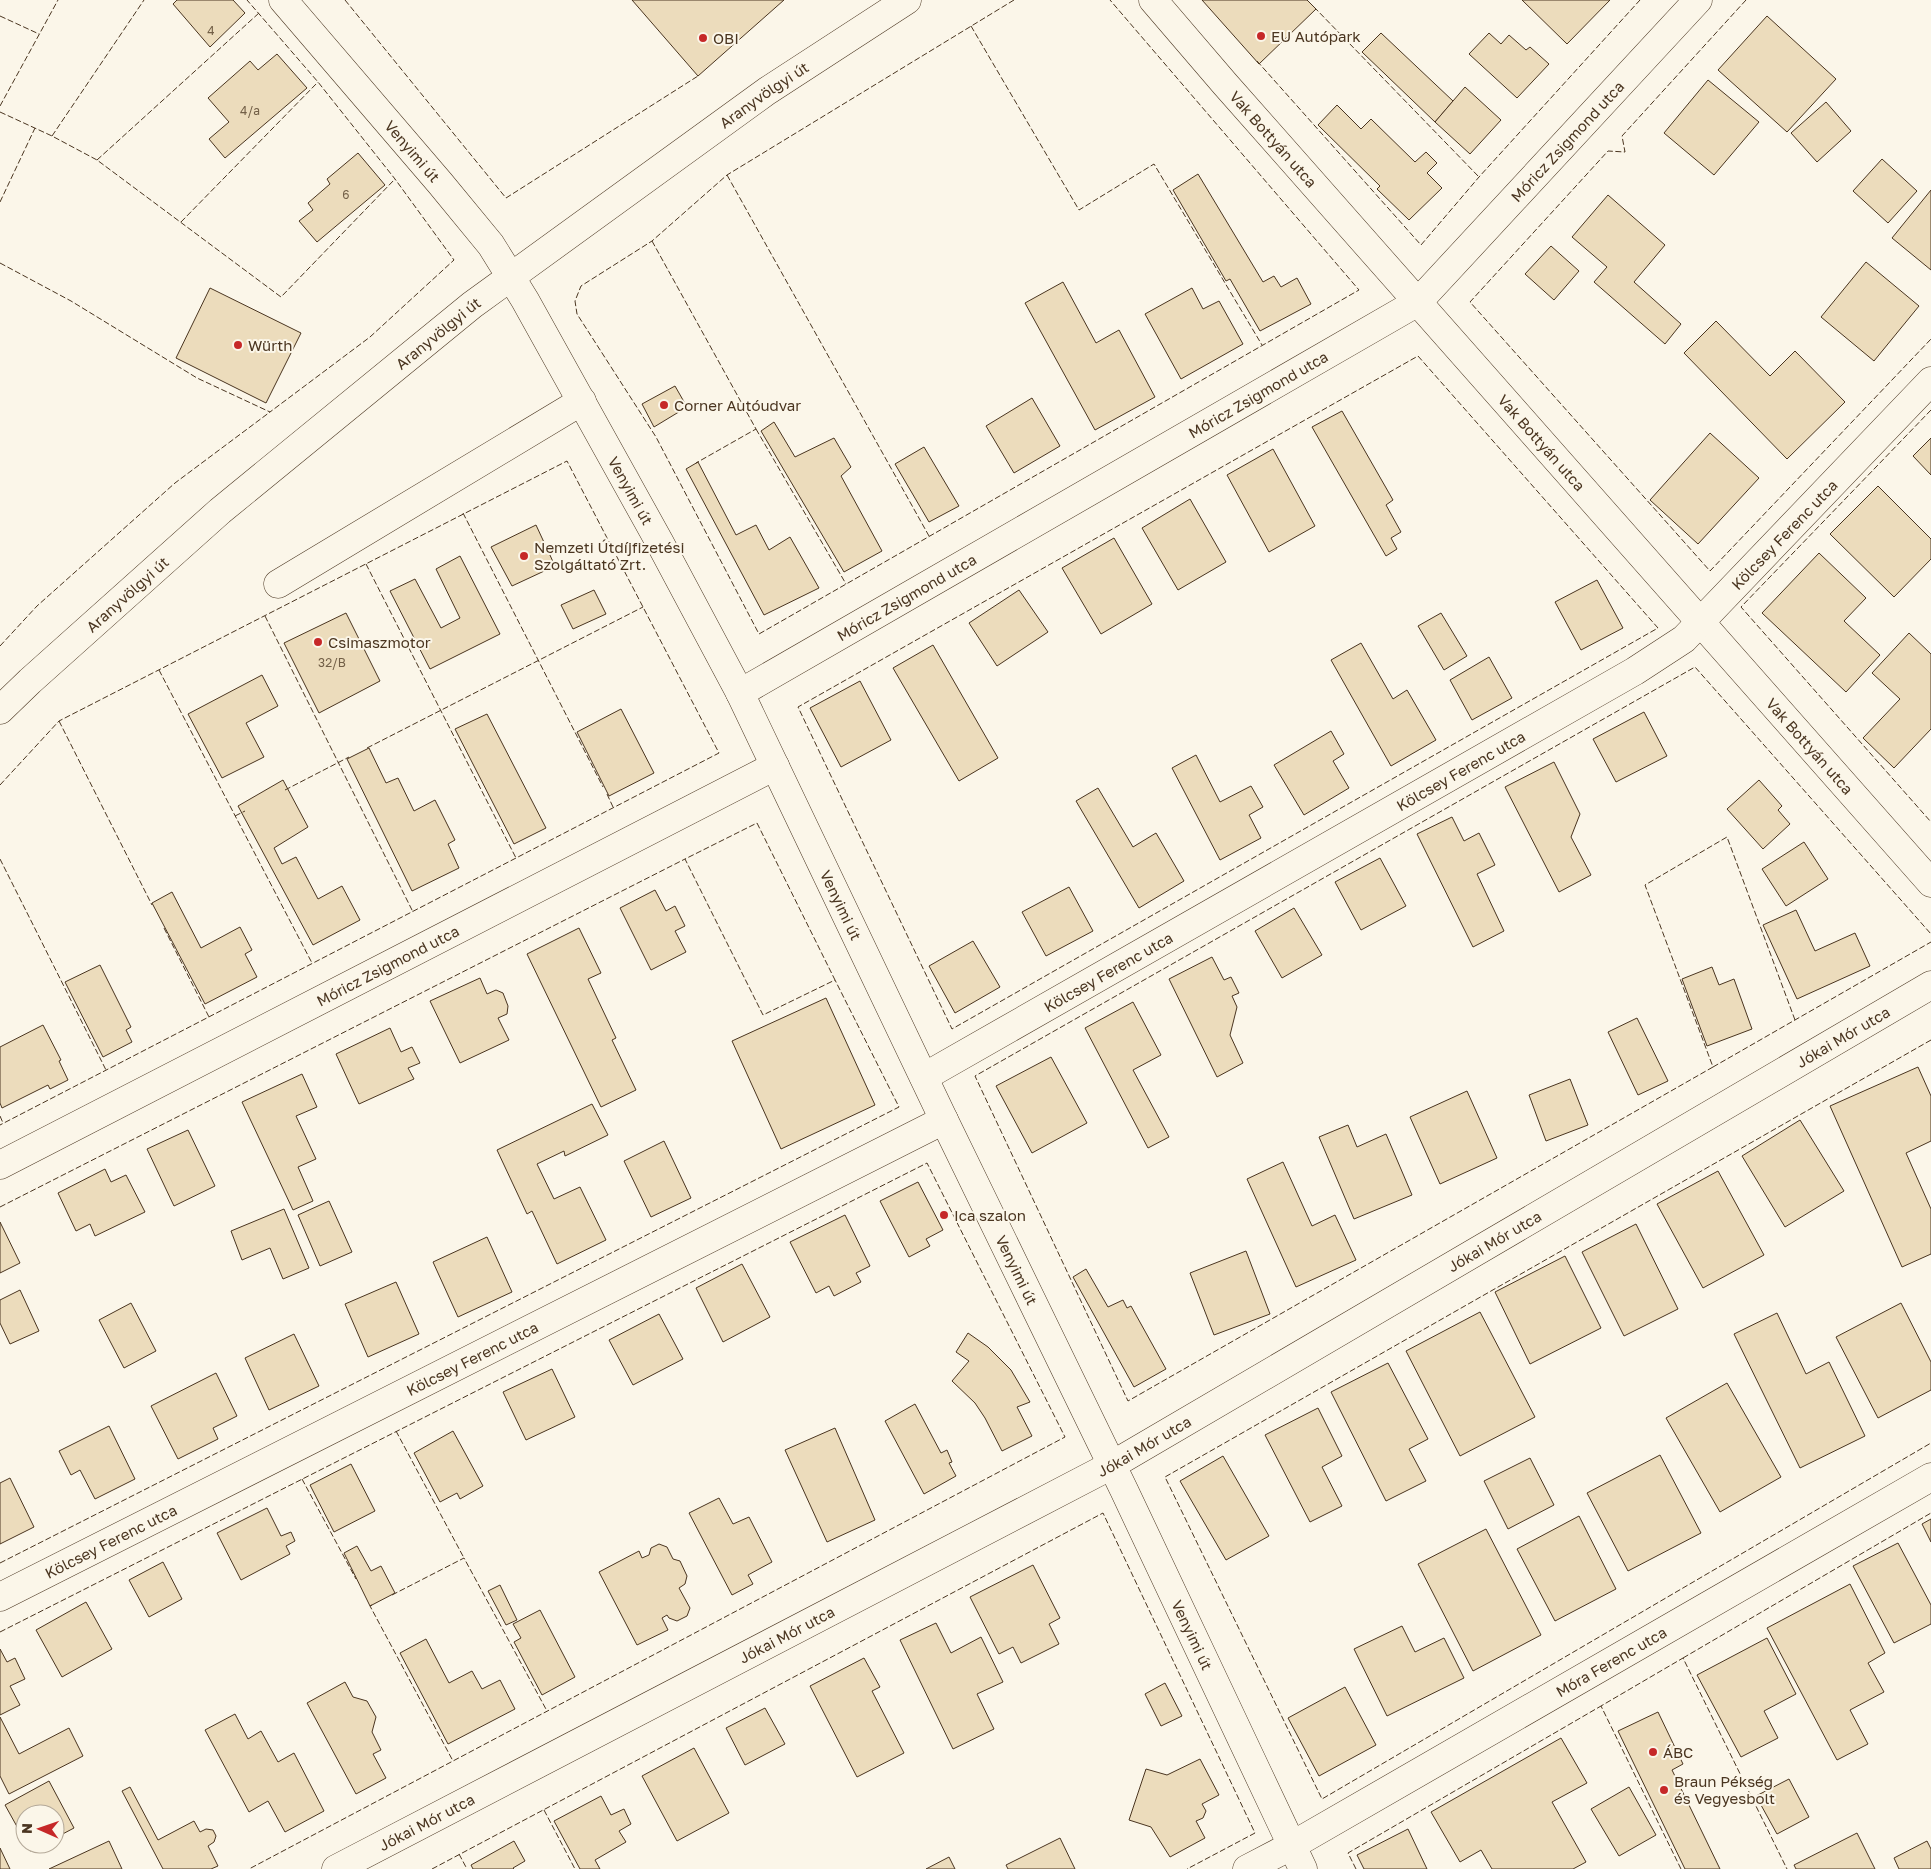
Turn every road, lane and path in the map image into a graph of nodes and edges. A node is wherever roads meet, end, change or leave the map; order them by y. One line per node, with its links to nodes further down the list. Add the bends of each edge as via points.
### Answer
1 (283, 0): 5 (street, Venyimi út, via 462,209)
2 (907, 0): 5 (street, Aranyvölgyi út, via 768,91)
3 (1153, 0): 6 (street, Vak Bottyán utca)
4 (1698, 0): 6 (street, Móricz Zsigmond utca)
5 (511, 276): 8 (street, Venyimi út); 12 (street, Aranyvölgyi út, via 220,511)
6 (1418, 302): 10 (street, Vak Bottyán utca); 11 (street, Móricz Zsigmond utca)
7 (1931, 381): 10 (street, Kölcsey Ferenc utca)
8 (582, 401): 9 (street); 11 (street, Venyimi út)
9 (278, 584)
10 (1701, 622): 14 (street, Vak Bottyán utca); 16 (street, Kölcsey Ferenc utca, via 1684,639 1635,671)
11 (740, 693): 13 (street, Venyimi út)
12 (0, 710)
13 (775, 766): 16 (street, Venyimi út); 18 (street, Móricz Zsigmond utca)
14 (1931, 883)
15 (1931, 985): 19 (street, Jókai Mór utca)
16 (924, 1077): 17 (street, Venyimi út)
17 (944, 1120): 19 (street, Venyimi út); 21 (street, Kölcsey Ferenc utca)
18 (0, 1165)
19 (1112, 1465): 22 (street, Venyimi út); 23 (street, Jókai Mór utca)
20 (1931, 1477): 22 (street, Móra Ferenc utca)
21 (0, 1597)
22 (1297, 1857): 24 (street, Móra Ferenc utca)
23 (336, 1869)
24 (1247, 1869)

